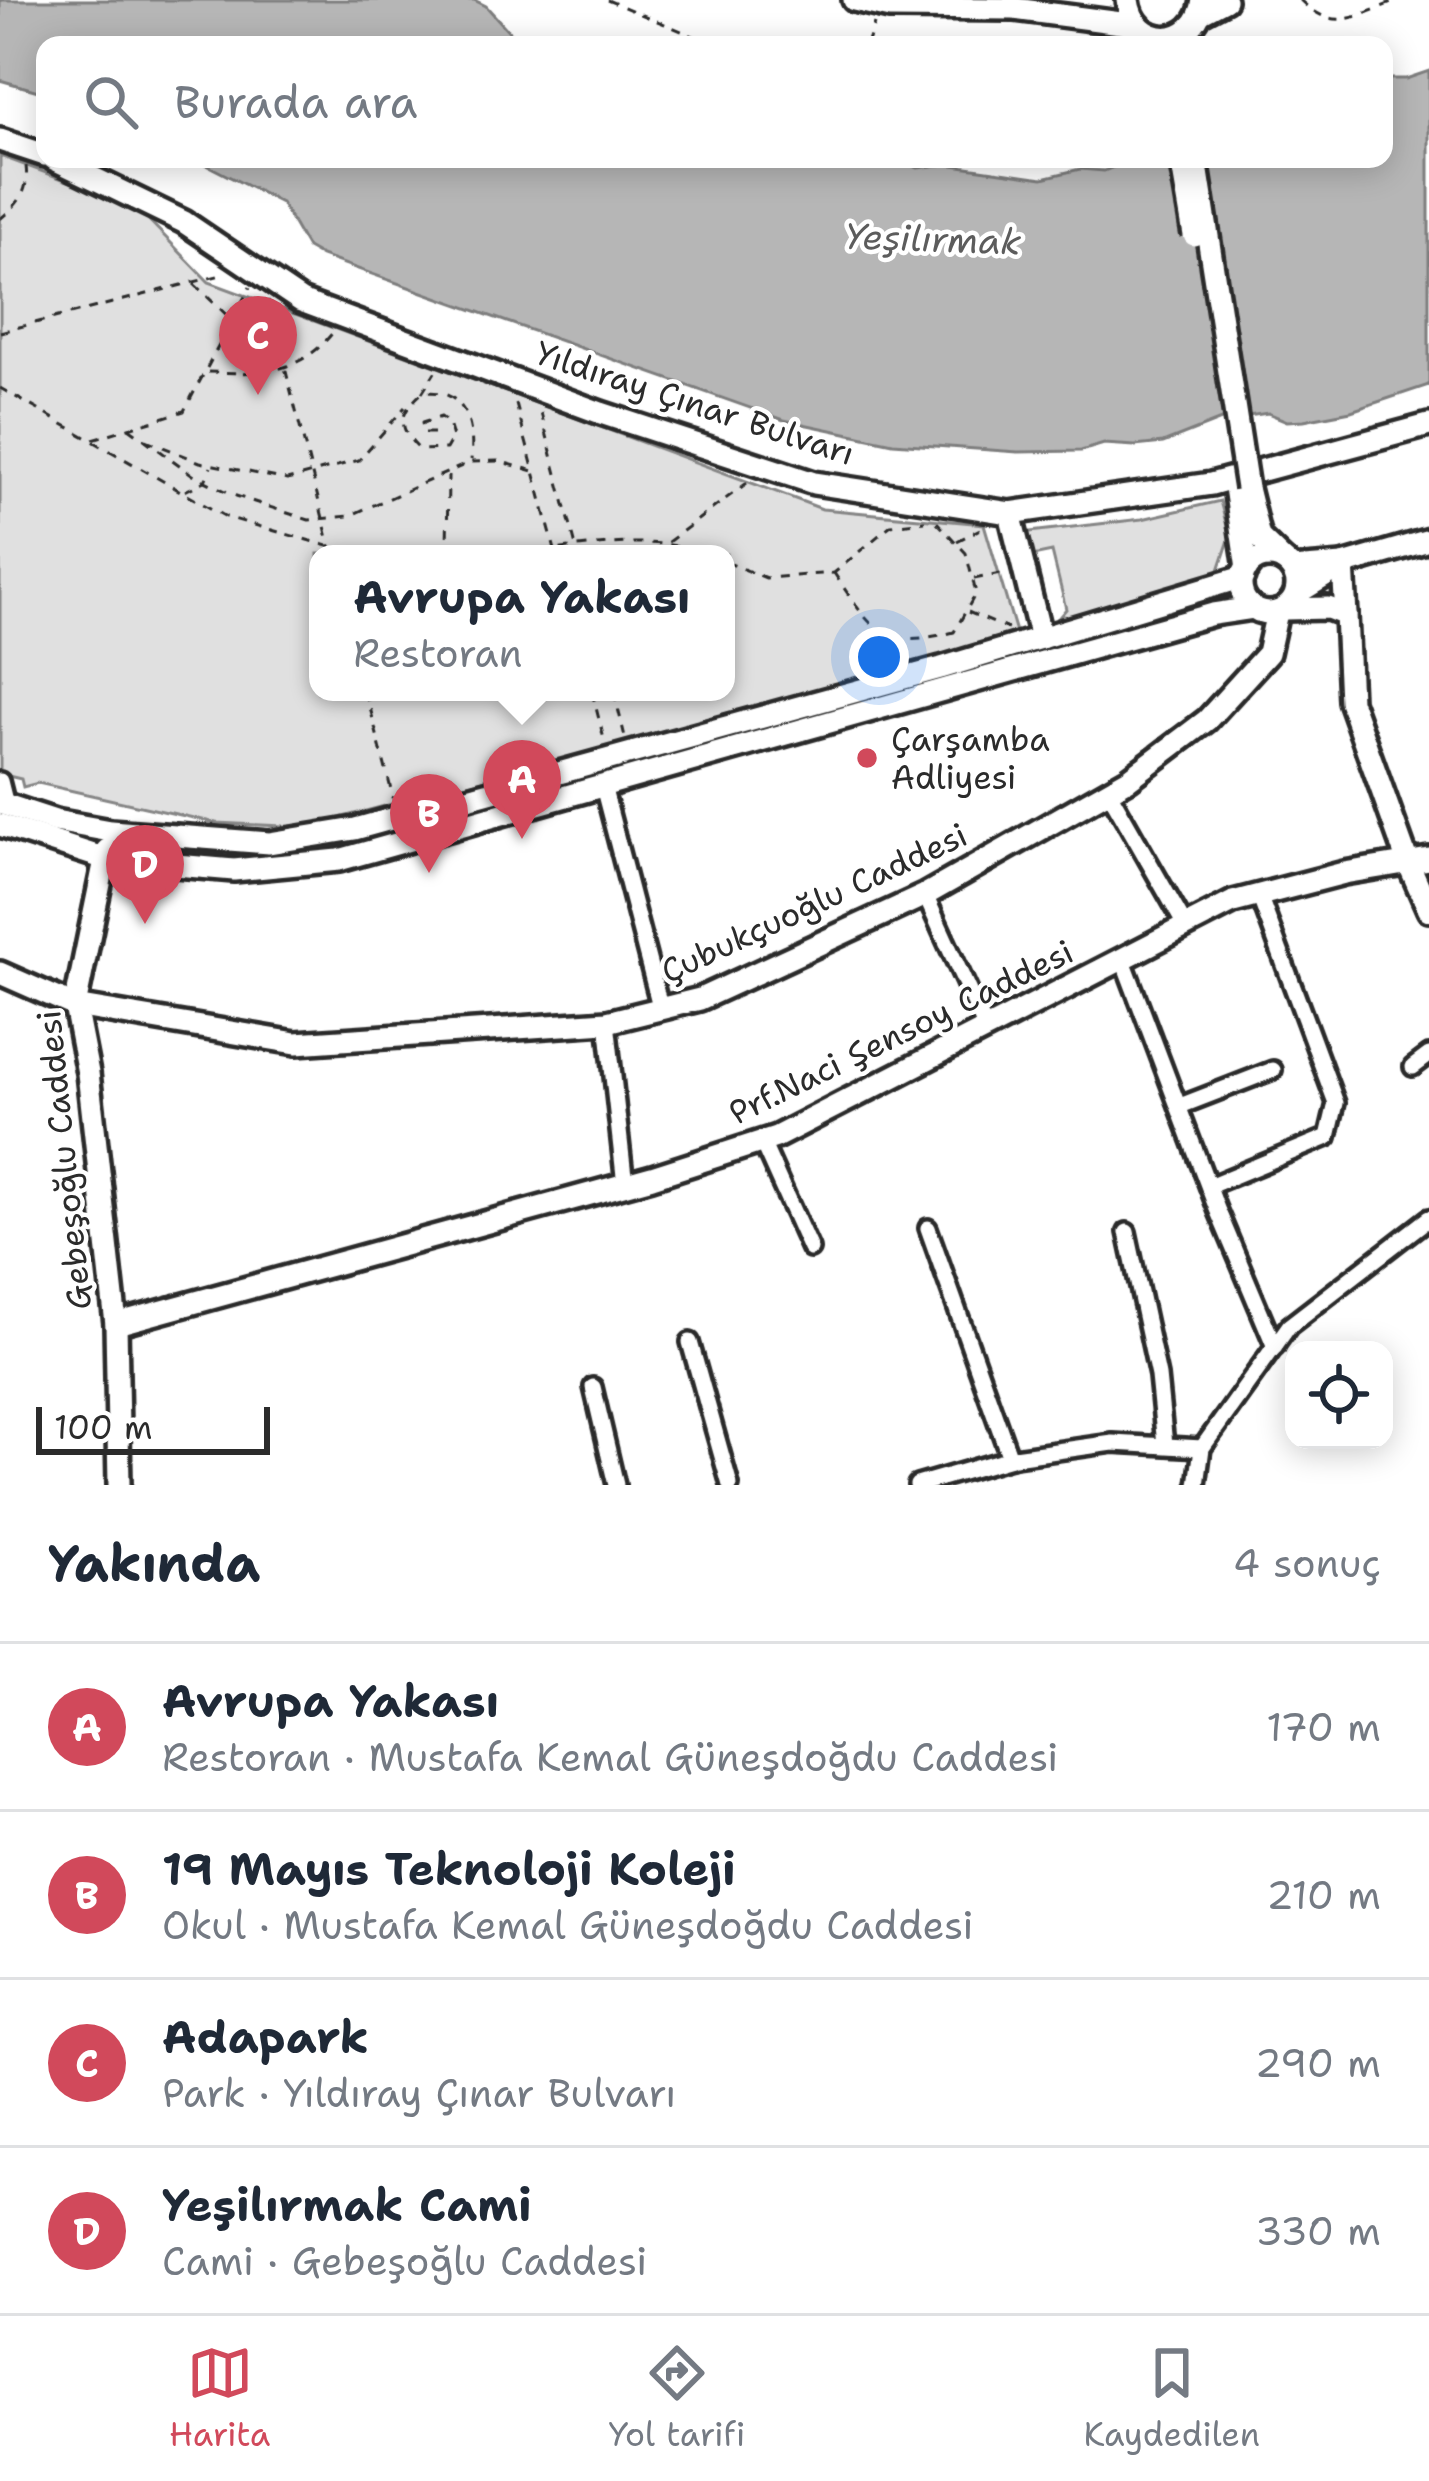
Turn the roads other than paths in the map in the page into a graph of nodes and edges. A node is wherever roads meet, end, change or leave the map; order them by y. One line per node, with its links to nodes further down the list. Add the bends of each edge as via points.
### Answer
1 (854, 0): 5 (main road)
2 (1065, 0): 7 (main road)
3 (1128, 0): 8 (main road)
4 (1225, 0): 6 (main road)
5 (878, 3): 7 (main road)
6 (1203, 6): 10 (main road, via 1197,22)
7 (1014, 8): 8 (main road)
8 (1136, 25): 9 (main road)
9 (1159, 36)
10 (1176, 36)
11 (0, 140): 12 (main road)
12 (36, 152)
13 (73, 168): 18 (main road, Yıldıray Çınar Bulvarı, via 184,222 301,301 510,379 814,483)
14 (1183, 168): 17 (main road, bridge)
15 (1197, 168): 17 (main road, bridge)
16 (1429, 425): 18 (main road, Yıldıray Çınar Bulvarı, via 1211,484)
17 (1241, 487): 21 (main road, via 1259,536); 22 (main road)
18 (1010, 513): 26 (main road)
19 (1429, 540): 20 (main road)
20 (1343, 565): 21 (main road); 23 (main road); 25 (main road)
21 (1288, 566): 22 (main road, via 1269,557); 23 (main road)
22 (1245, 573): 24 (main road, via 1243,594); 26 (main road)
23 (1286, 605): 24 (main road); 25 (main road); 29 (main road, Çubukçuoğlu Caddesi, via 1268,653 1207,720)
24 (1253, 608): 28 (main road)
25 (1346, 615): 33 (main road, via 1350,700)
26 (1038, 639): 31 (main road, via 355,829 269,843)
27 (0, 781): 30 (street)
28 (603, 786): 32 (main road, via 339,860 234,870); 41 (street)
29 (1109, 792): 34 (main road, Çubukçuoğlu Caddesi); 37 (street)
30 (2, 811): 31 (main road); 32 (main road)
31 (110, 831): 32 (main road, Gebeşoğlu Caddesi)
32 (106, 859): 40 (main road, Gebeşoğlu Caddesi)
33 (1418, 860): 35 (main road, Prf.Naci Şensoy Caddesi); 36 (main road)
34 (925, 895): 41 (main road, Çubukçuoğlu Caddesi); 43 (street)
35 (1259, 895): 37 (main road, Prf.Naci Şensoy Caddesi); 50 (street, via 1336,1103 1328,1137)
36 (1429, 910)
37 (1186, 927): 38 (main road, Prf.Naci Şensoy Caddesi)
38 (1124, 959): 43 (main road, Prf.Naci Şensoy Caddesi); 47 (street)
39 (0, 974): 40 (main road, Çubukçuoğlu Caddesi)
40 (75, 1006): 42 (main road, Çubukçuoğlu Caddesi, via 296,1042); 55 (main road, Gebeşoğlu Caddesi)
41 (661, 1010): 42 (main road, Çubukçuoğlu Caddesi)
42 (607, 1022): 49 (street)
43 (987, 1031): 48 (main road, Prf.Naci Şensoy Caddesi)
44 (1429, 1055): 45 (street)
45 (1413, 1067)
46 (1273, 1070): 47 (street)
47 (1180, 1106): 50 (street)
48 (762, 1142): 49 (main road, Prf.Naci Şensoy Caddesi); 54 (street)
49 (625, 1185): 55 (main road, Prf.Naci Şensoy Caddesi)
50 (1209, 1186): 57 (street)
51 (1429, 1218): 57 (street, via 1289,1326)
52 (928, 1228): 61 (street)
53 (1127, 1232): 59 (street)
54 (810, 1249)
55 (116, 1324): 62 (main road, Gebeşoğlu Caddesi)
56 (690, 1342): 64 (street)
57 (1274, 1347): 60 (street)
58 (592, 1387): 63 (street)
59 (1165, 1445): 60 (street); 61 (street, via 1113,1443)
60 (1202, 1448): 66 (street)
61 (1010, 1458): 65 (street)
62 (119, 1485)
63 (616, 1485)
64 (730, 1485)
65 (917, 1485)
66 (1198, 1485)

